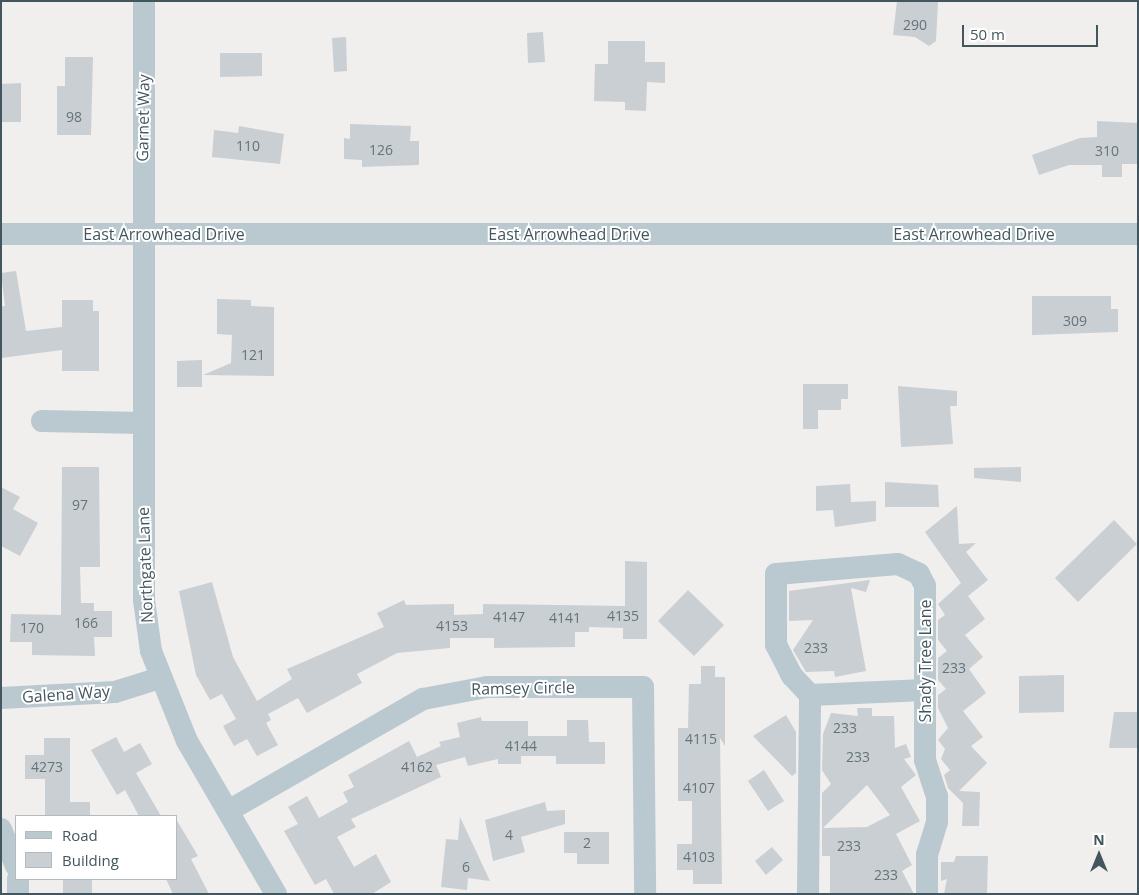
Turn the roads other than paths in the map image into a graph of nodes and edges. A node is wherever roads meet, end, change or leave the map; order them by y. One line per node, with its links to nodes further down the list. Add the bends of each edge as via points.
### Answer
1 (144, 1): 3 (street, Garnet Way)
2 (1, 234): 3 (street, East Arrowhead Drive)
3 (144, 234): 4 (street, East Arrowhead Drive); 6 (street, Northgate Lane)
4 (1138, 234)
5 (42, 422): 6 (street)
6 (143, 423): 7 (street, Northgate Lane, via 144,600)
7 (160, 678): 10 (street, Galena Way, via 115,692); 11 (street, Northgate Lane, via 186,741)
8 (925, 690): 9 (street); 9 (street, Shady Tree Lane, via 925,586 919,574 898,564 776,574 776,645 792,676); 19 (street, Shady Tree Lane, via 925,760 937,796 937,822 927,854)
9 (810, 695): 18 (street)
10 (1, 698)
11 (228, 812): 16 (street, Northgate Lane); 17 (street, Ramsey Circle, via 423,698 487,687 643,687)
12 (1, 829): 13 (street)
13 (15, 864)
14 (18, 880): 15 (street)
15 (18, 894)
16 (276, 894)
17 (645, 894)
18 (808, 894)
19 (927, 894)

